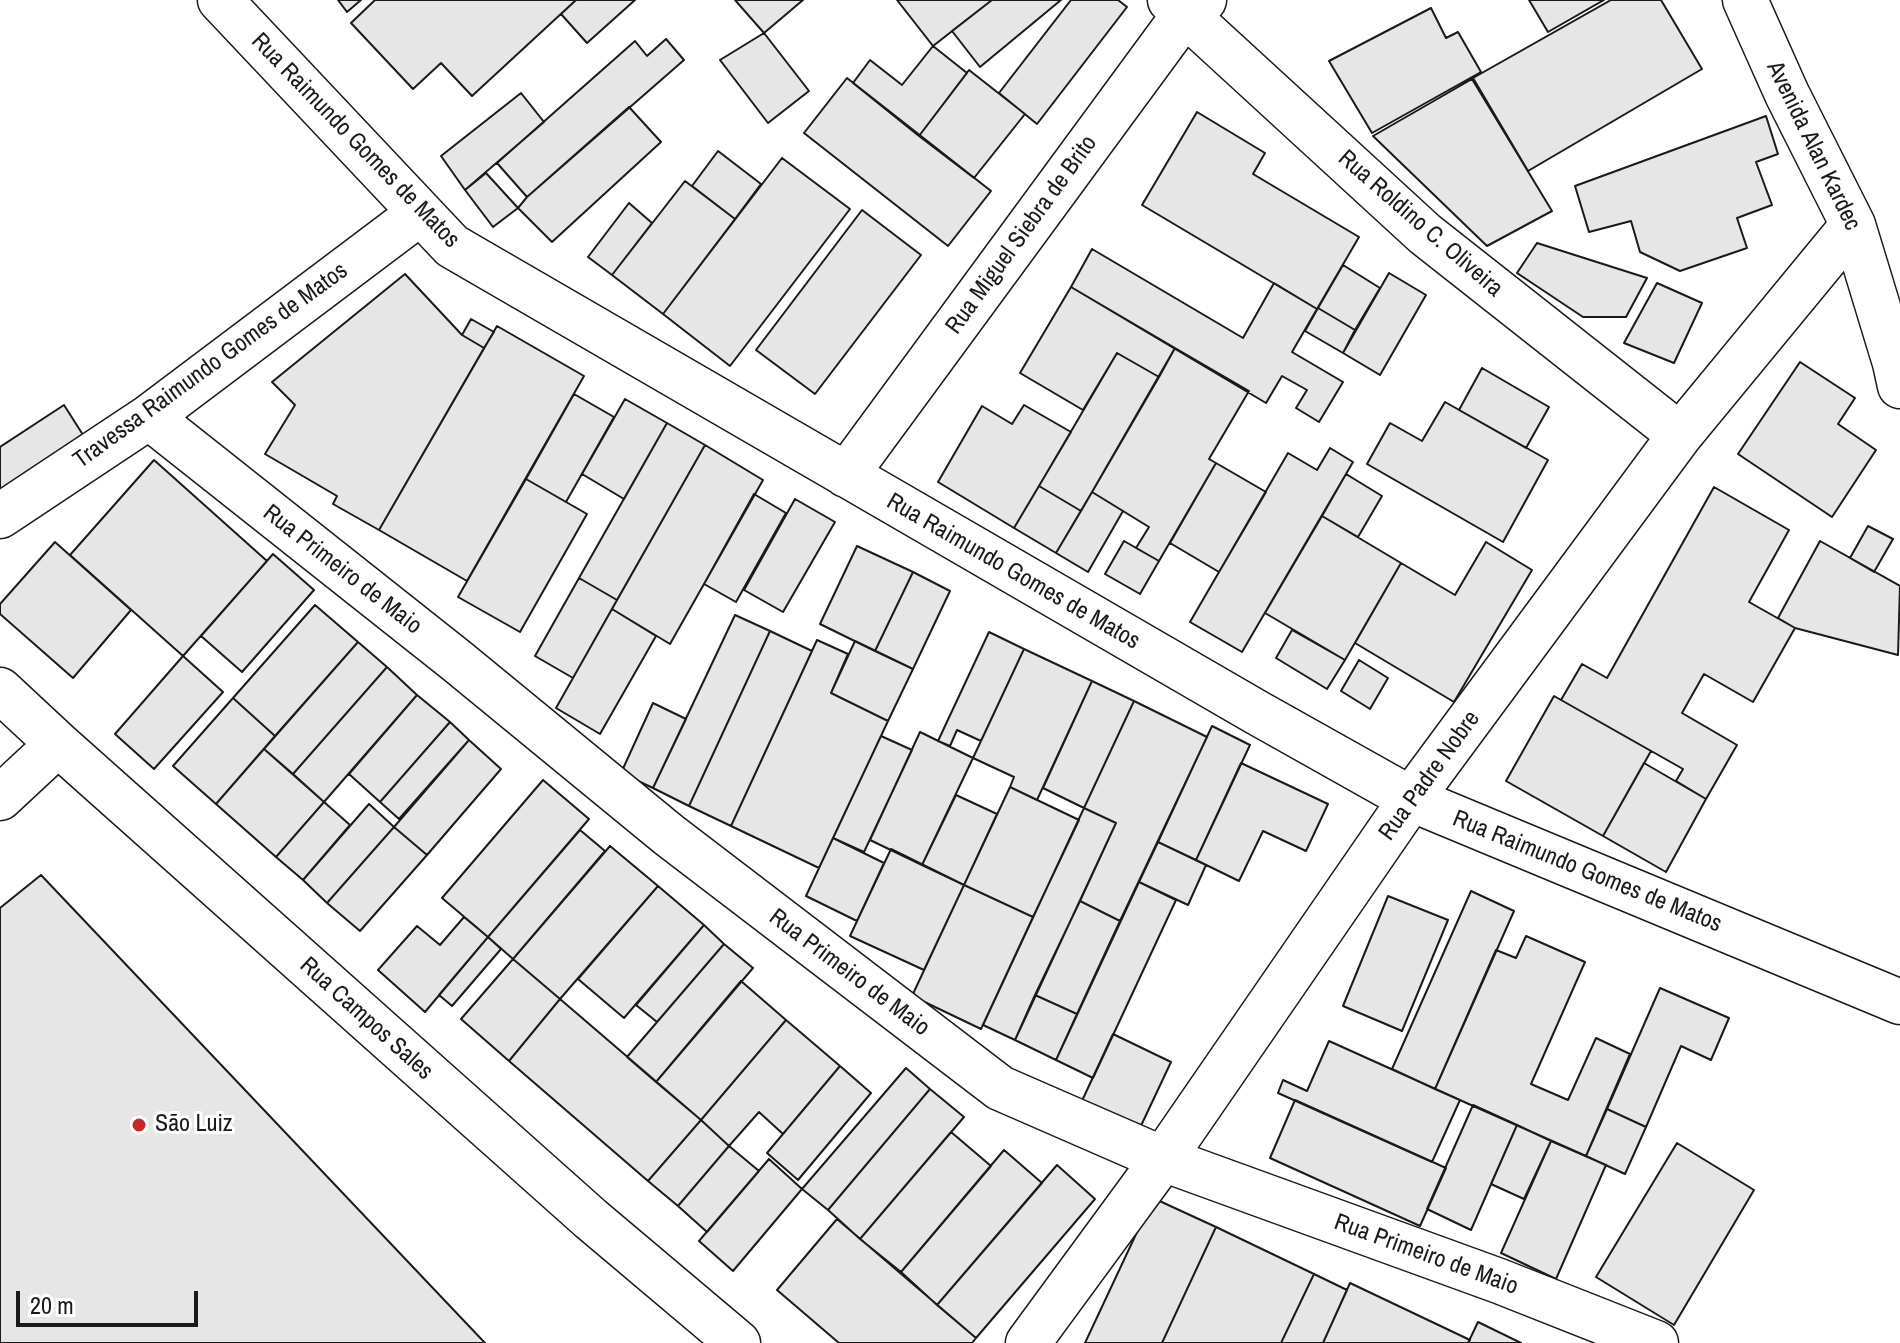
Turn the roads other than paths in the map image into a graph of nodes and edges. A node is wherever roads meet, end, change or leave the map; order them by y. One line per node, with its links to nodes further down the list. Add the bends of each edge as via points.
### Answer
1 (220, 0): 4 (street, Rua Raimundo Gomes de Matos)
2 (1745, 0): 5 (street, Avenida Alan Kardec)
3 (1186, 5): 8 (street, Rua Roldino C. Oliveira, via 1425,234); 9 (street, Rua Miguel Siebra de Brito)
4 (420, 213): 7 (street, Travessa Raimundo Gomes de Matos); 9 (street, Rua Raimundo Gomes de Matos, via 452,246)
5 (1853, 225): 6 (street, Avenida Alan Kardec); 8 (street, Rua Padre Nobre)
6 (1900, 386)
7 (149, 417): 10 (street, Travessa Raimundo Gomes de Matos); 16 (street, Rua Primeiro de Maio, via 669,835 1000,1088)
8 (1680, 435): 14 (street, Rua Padre Nobre)
9 (846, 475): 14 (street, Rua Raimundo Gomes de Matos)
10 (0, 516)
11 (0, 690): 12 (street, Rua Campos Sales)
12 (58, 744): 13 (street); 17 (street, Rua Campos Sales, via 591,1219)
13 (0, 798)
14 (1411, 799): 15 (street, Rua Raimundo Gomes de Matos); 16 (street, Rua Padre Nobre)
15 (1900, 1002)
16 (1163, 1159): 18 (street, Rua Padre Nobre); 19 (street, Rua Primeiro de Maio)
17 (738, 1343)
18 (1028, 1343)
19 (1656, 1343)

